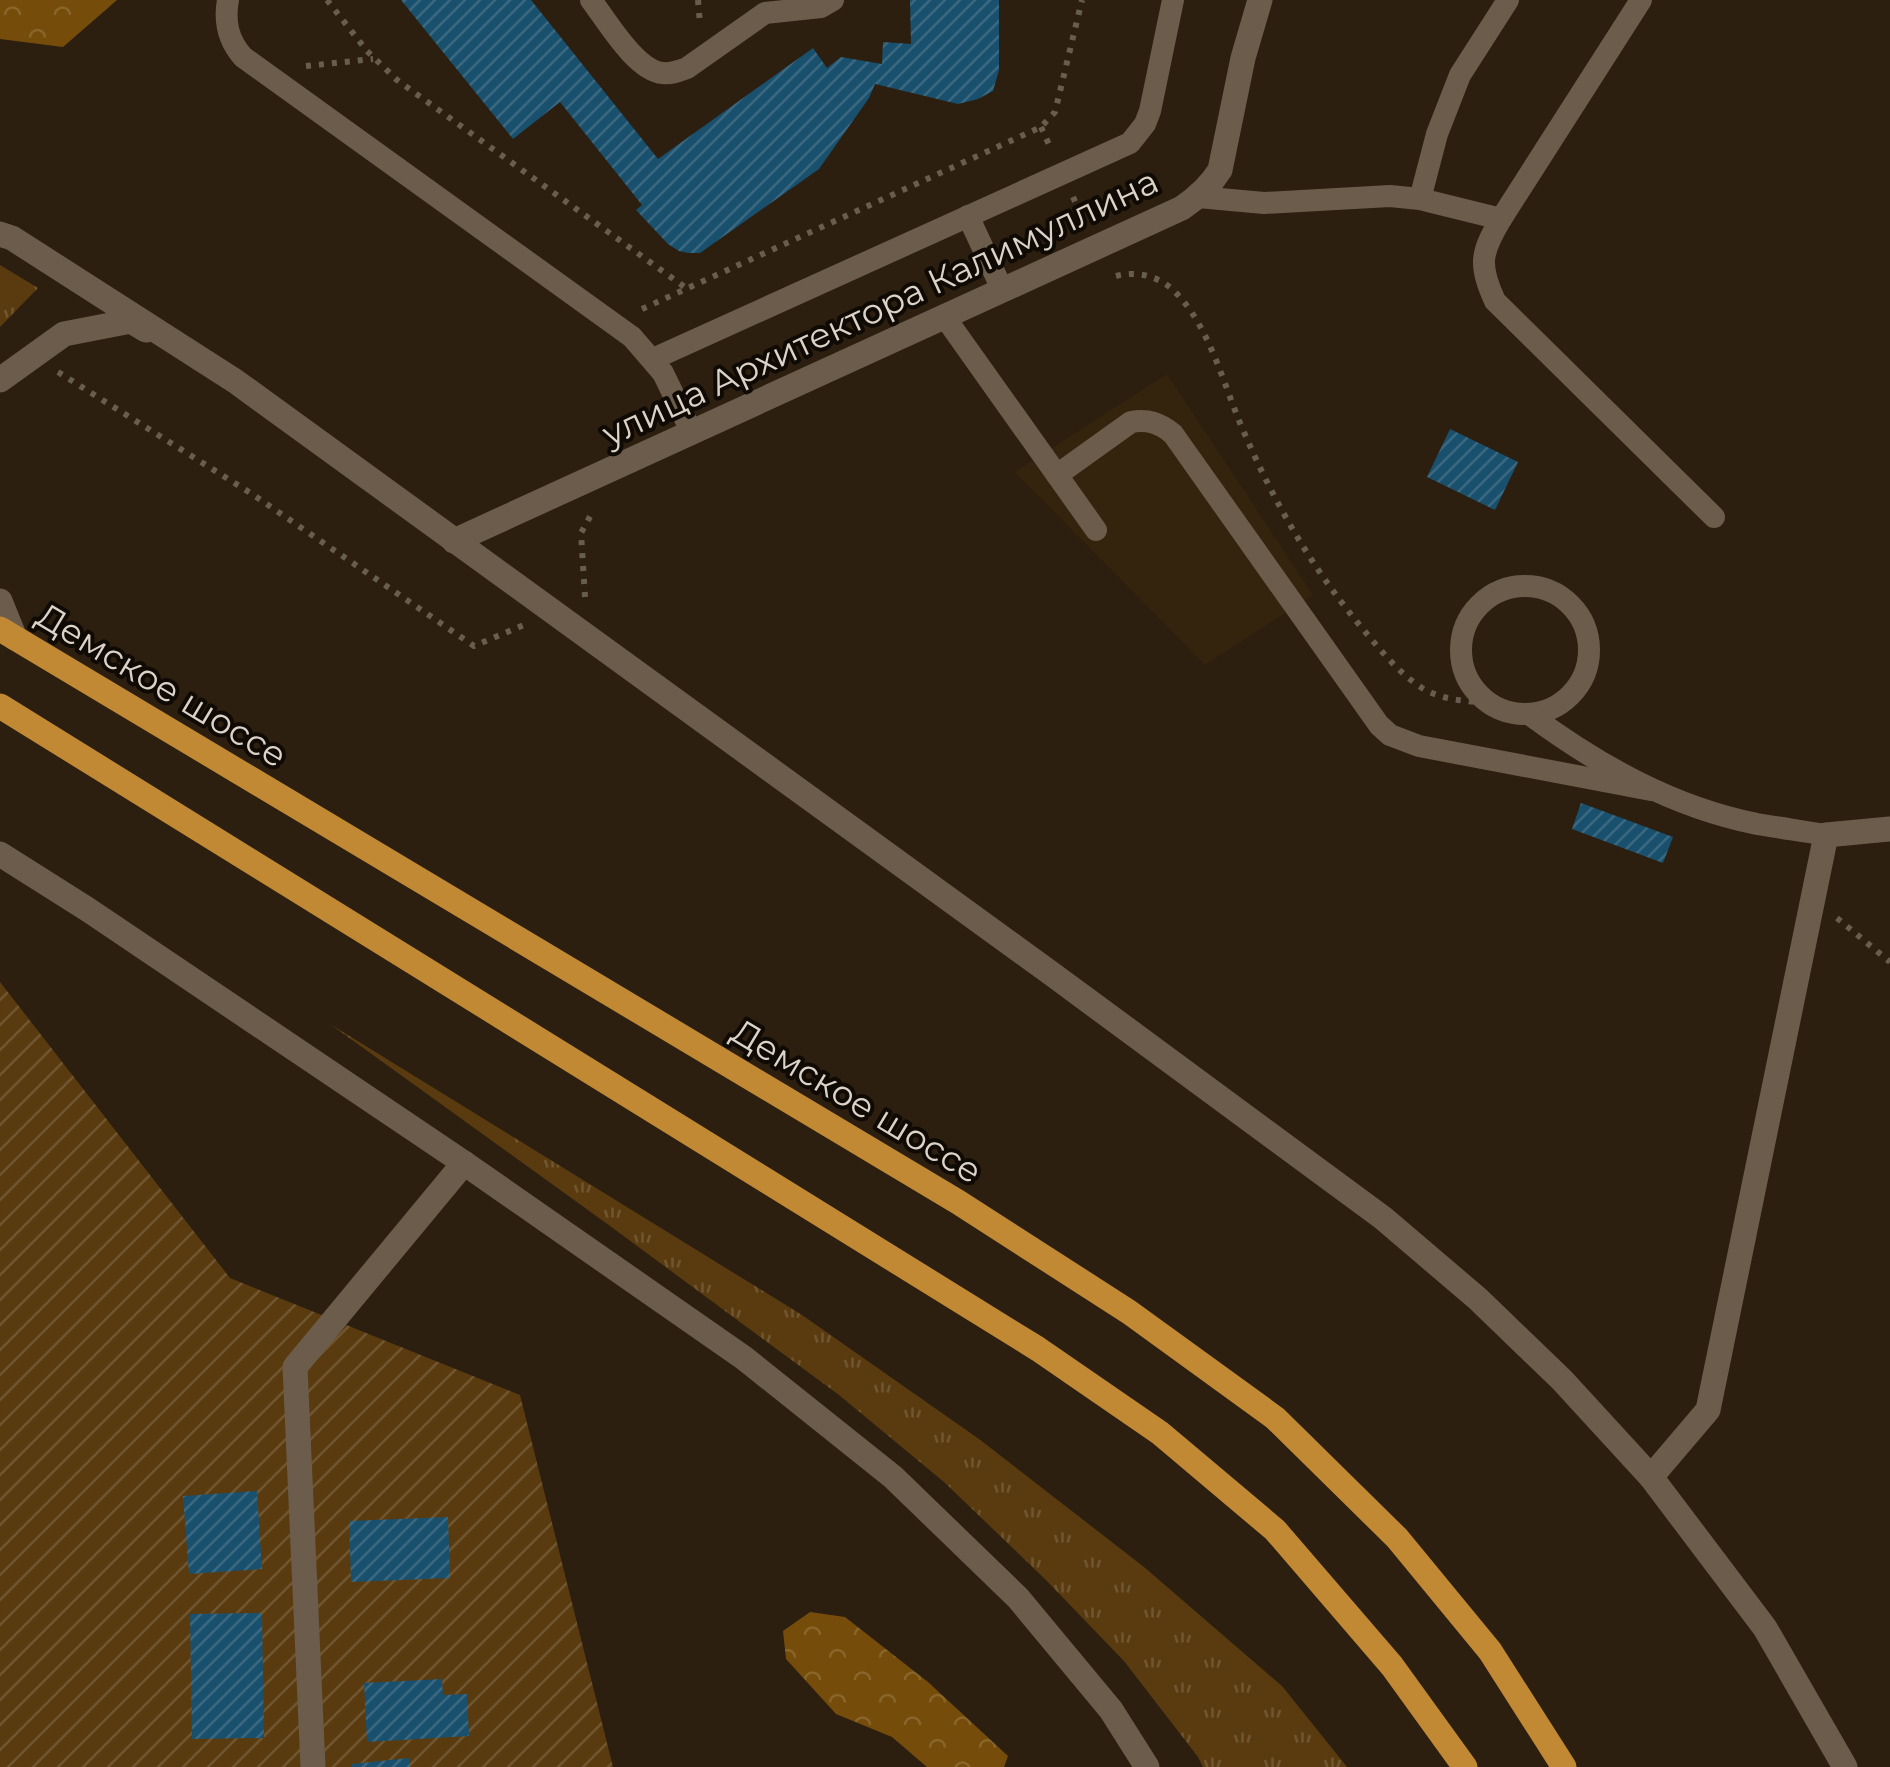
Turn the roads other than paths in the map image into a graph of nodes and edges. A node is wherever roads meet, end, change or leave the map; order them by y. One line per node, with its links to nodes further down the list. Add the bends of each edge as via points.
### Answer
1 (228, 0): 15 (lane, via 231,40 243,58 613,322)
2 (591, 0): 3 (lane, via 638,61 663,74 686,68 765,13)
3 (833, 0)
4 (1174, 0): 10 (lane, via 1150,112 1130,143)
5 (1260, 0): 8 (street, улица Архитектора Калимуллина, via 1220,170)
6 (1508, 0): 9 (lane, via 1460,74)
7 (1641, 0): 11 (lane)
8 (1198, 197): 9 (lane); 13 (street, улица Архитектора Калимуллина)
9 (1420, 198): 11 (lane)
10 (968, 216): 13 (lane); 15 (lane)
11 (1502, 219): 20 (lane, via 1486,243 1483,266 1495,302)
12 (0, 234): 17 (street)
13 (1002, 289): 14 (street, улица Архитектора Калимуллина)
14 (944, 316): 18 (street, улица Архитектора Калимуллина); 19 (lane)
15 (653, 359): 18 (lane)
16 (0, 380): 17 (street, via 64,334 131,322)
17 (235, 381): 22 (street)
18 (692, 431): 22 (street, улица Архитектора Калимуллина)
19 (1057, 475): 21 (lane); 27 (lane, via 1131,422 1164,426 1390,735)
20 (1714, 517)
21 (1096, 530)
22 (454, 540): 32 (street, via 1383,1218 1478,1298)
23 (0, 602): 24 (street)
24 (8, 634): 36 (main road, Демское шоссе, via 958,1202 1129,1312 1275,1418 1397,1538 1490,1650)
25 (0, 706): 35 (main road, via 1021,1338 1160,1433 1275,1530 1392,1666)
26 (1528, 714): 26 (lane, via 1568,698 1581,682 1589,640 1570,604 1552,591 1510,587 1475,608 1460,648 1463,669 1488,703); 27 (lane)
27 (1652, 790): 29 (lane, via 1756,824)
28 (1890, 830): 29 (street)
29 (1826, 835): 32 (street, via 1708,1410)
30 (0, 854): 31 (street)
31 (464, 1163): 33 (street, via 294,1366); 34 (street, via 744,1358 893,1477 1018,1598 1111,1710)
32 (1652, 1476): 37 (street, via 1765,1628)
33 (314, 1767)
34 (1147, 1767)
35 (1465, 1767)
36 (1564, 1767)
37 (1845, 1767)

